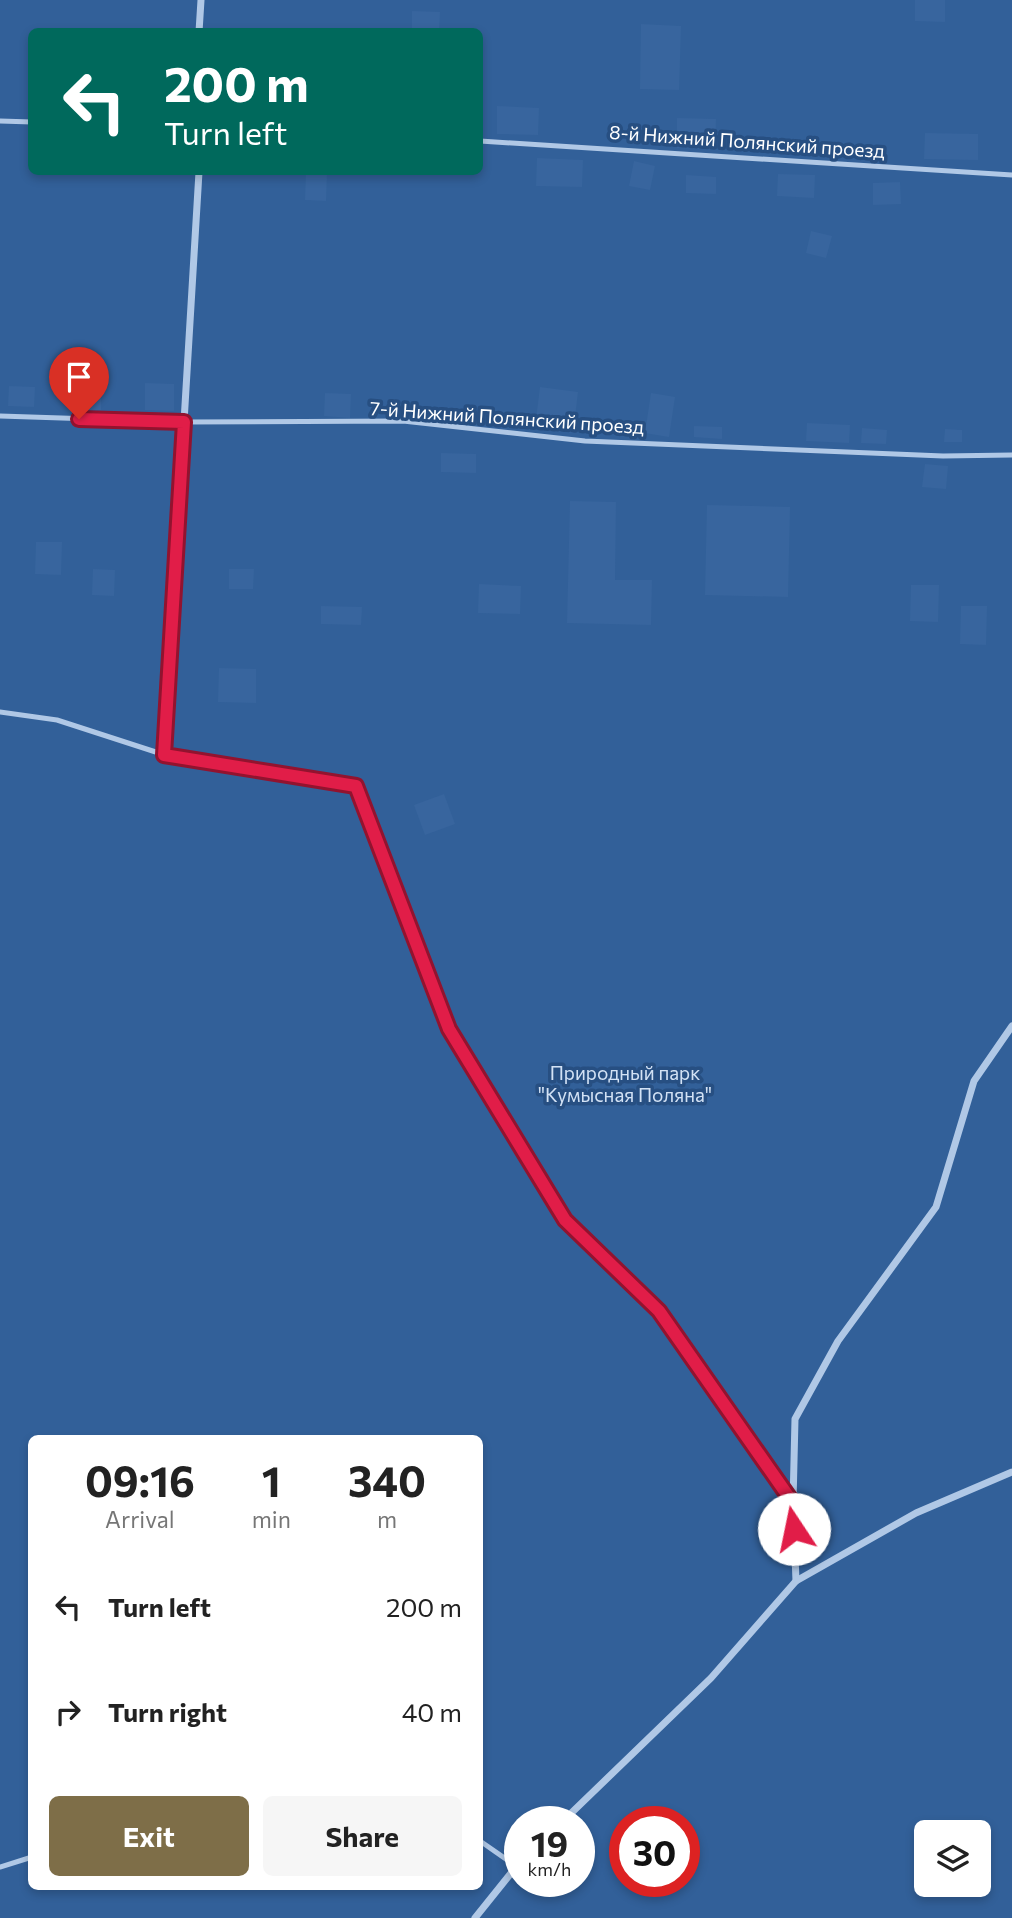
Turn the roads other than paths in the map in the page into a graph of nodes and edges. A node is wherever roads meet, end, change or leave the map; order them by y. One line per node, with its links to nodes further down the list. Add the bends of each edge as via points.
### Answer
1 (201, 0): 2 (street)
2 (200, 28)
3 (0, 121): 4 (lane)
4 (28, 122)
5 (483, 141): 7 (lane, 8-й Нижний Полянский проезд)
6 (199, 175): 9 (street)
7 (1012, 175)
8 (0, 416): 9 (lane, 7-й Нижний Полянский проезд)
9 (184, 422): 10 (lane, 7-й Нижний Полянский проезд, via 403,422 585,441); 12 (lane)
10 (1012, 455)
11 (0, 712): 12 (lane, via 57,720)
12 (164, 755): 15 (lane, via 356,786 449,1029 565,1220 659,1311)
13 (1012, 1026): 15 (street, via 974,1081 936,1207 838,1341 795,1419)
14 (1012, 1472): 16 (street, via 916,1513)
15 (793, 1503): 16 (street)
16 (796, 1581): 17 (street, via 711,1678)
17 (579, 1806)
18 (483, 1843): 19 (lane)
19 (504, 1856)
20 (28, 1858): 21 (lane)
21 (0, 1867)
22 (504, 1882): 23 (street)
23 (475, 1918)

